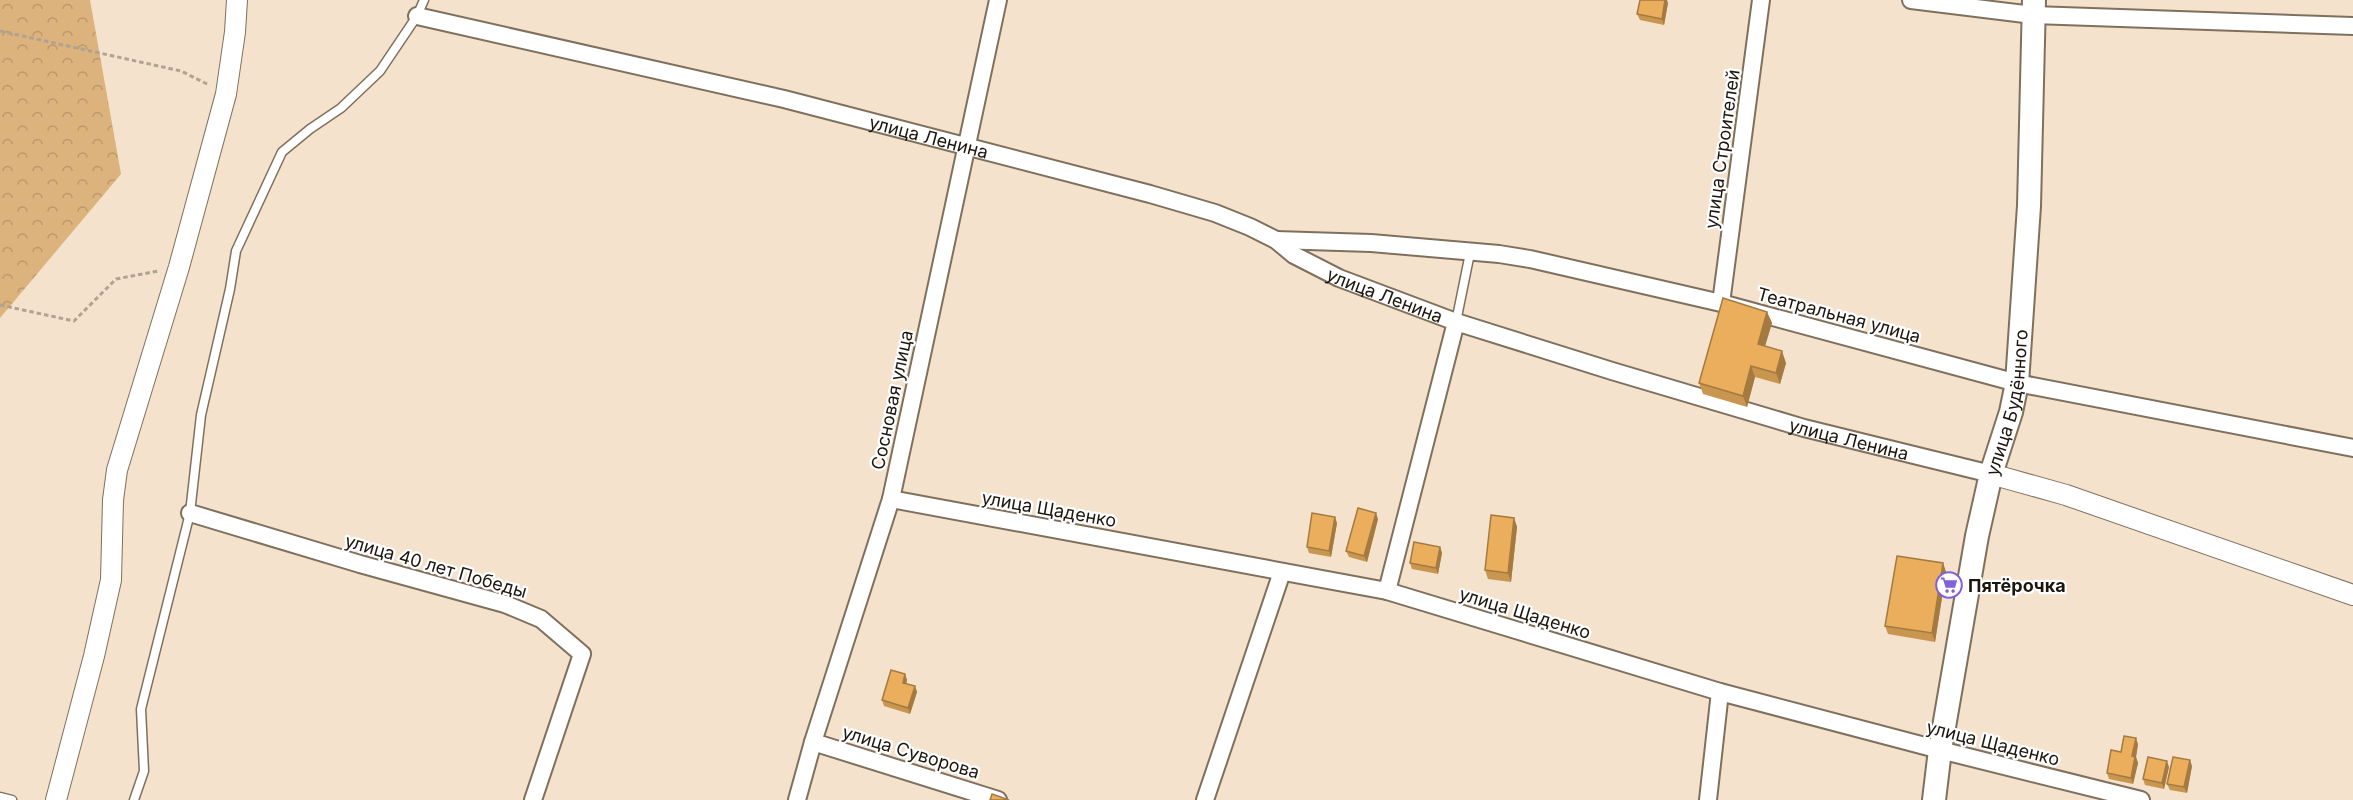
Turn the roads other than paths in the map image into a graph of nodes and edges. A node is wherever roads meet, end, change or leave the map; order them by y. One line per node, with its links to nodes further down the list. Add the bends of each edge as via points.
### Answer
1 (237, 0): 27 (street, via 226,94 179,267 117,470 111,580)
2 (424, 0): 7 (lane)
3 (998, 0): 9 (street, Сосновая улица)
4 (1761, 0): 12 (street, улица Строителей)
5 (1911, 0): 6 (street)
6 (2033, 7): 8 (street); 14 (main road, улица Будённого, via 2029,206)
7 (417, 16): 9 (street, улица Ленина, via 784,99); 18 (lane, via 380,71 341,108 282,152 236,251 201,415)
8 (2353, 26)
9 (968, 146): 10 (street, улица Ленина, via 1215,213); 17 (street, Сосновая улица)
10 (1276, 240): 11 (street, Театральная улица, via 1371,243); 13 (street, улица Ленина, via 1294,255 1338,278)
11 (1470, 253): 12 (street, Театральная улица, via 1530,260); 13 (lane)
12 (1721, 303): 14 (street, Театральная улица)
13 (1456, 322): 16 (street, улица Ленина, via 1804,428); 20 (street)
14 (2017, 383): 15 (street, Театральная улица); 16 (main road, улица Будённого)
15 (2353, 448)
16 (1991, 474): 21 (street, улица Ленина, via 2066,495); 24 (main road, улица Будённого)
17 (891, 499): 19 (street, улица Щаденко); 23 (street, Сосновая улица)
18 (189, 513): 28 (lane, via 141,709 144,771); 29 (street, улица 40 лет Победы, via 505,604 541,619 582,654)
19 (1282, 572): 20 (street, улица Щаденко); 32 (street)
20 (1387, 591): 22 (street, улица Щаденко)
21 (2353, 595)
22 (1720, 692): 24 (street, улица Щаденко); 33 (street)
23 (813, 742): 30 (street, Сосновая улица); 31 (street, улица Суворова)
24 (1940, 750): 34 (main road, улица Будённого); 35 (street, улица Щаденко)
25 (0, 797): 26 (lane)
26 (12, 800)
27 (56, 800)
28 (134, 800)
29 (533, 800)
30 (796, 800)
31 (998, 800)
32 (1204, 800)
33 (1708, 800)
34 (1934, 800)
35 (2141, 800)

